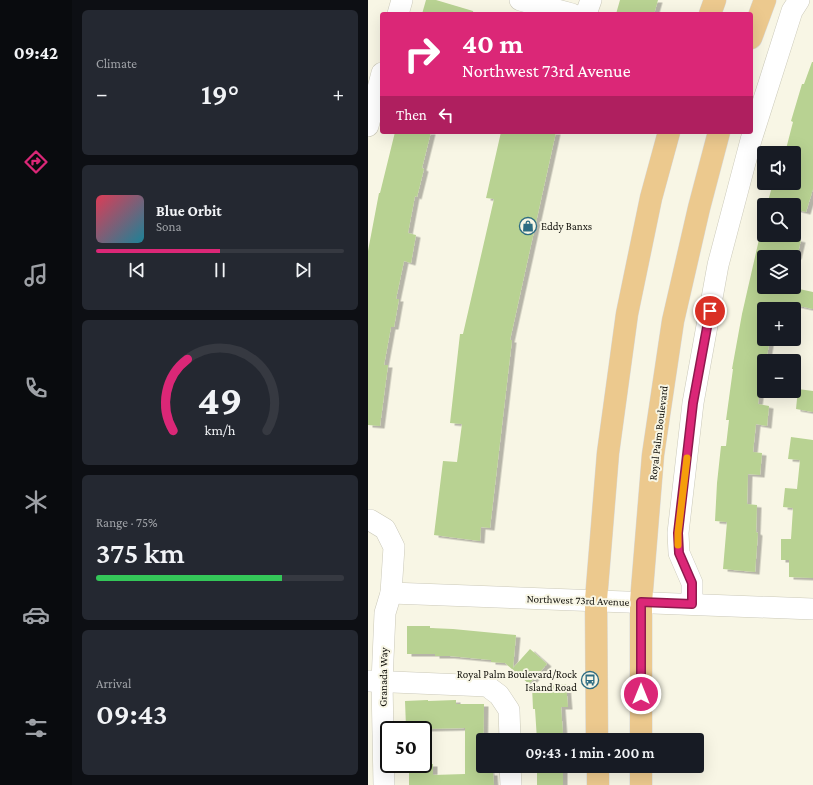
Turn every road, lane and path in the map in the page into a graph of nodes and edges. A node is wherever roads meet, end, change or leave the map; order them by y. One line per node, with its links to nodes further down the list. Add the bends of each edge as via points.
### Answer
1 (402, 0): 7 (street)
2 (520, 0): 8 (street)
3 (591, 0): 9 (street)
4 (715, 0): 10 (main road)
5 (765, 0): 11 (main road)
6 (799, 0): 16 (street, via 792,11)
7 (399, 12)
8 (565, 12)
9 (587, 12)
10 (711, 12)
11 (753, 33)
12 (380, 81): 13 (street)
13 (368, 126)
14 (668, 134): 20 (main road, via 651,198 627,314 608,453)
15 (718, 134): 21 (main road, Royal Palm Boulevard, via 673,320 653,455)
16 (753, 134)
17 (753, 134): 22 (street, via 718,265 693,403 678,533 679,553 692,583)
18 (368, 520): 19 (street, Granada Way, via 385,529 394,547)
19 (391, 593): 20 (street, Northwest 73rd Avenue); 24 (street, Granada Way, via 385,614)
20 (596, 600): 21 (street, Northwest 73rd Avenue); 26 (main road)
21 (641, 602): 22 (street, Northwest 73rd Avenue); 27 (main road, Royal Palm Boulevard)
22 (692, 604): 23 (street, Northwest 73rd Avenue)
23 (813, 609)
24 (375, 682): 25 (street, via 487,686 499,695 509,710); 31 (street, Granada Way)
25 (510, 733)
26 (597, 733)
27 (641, 733)
28 (510, 773): 32 (street)
29 (598, 773): 33 (main road)
30 (641, 773): 34 (main road)
31 (384, 785)
32 (511, 785)
33 (598, 785)
34 (641, 785)

